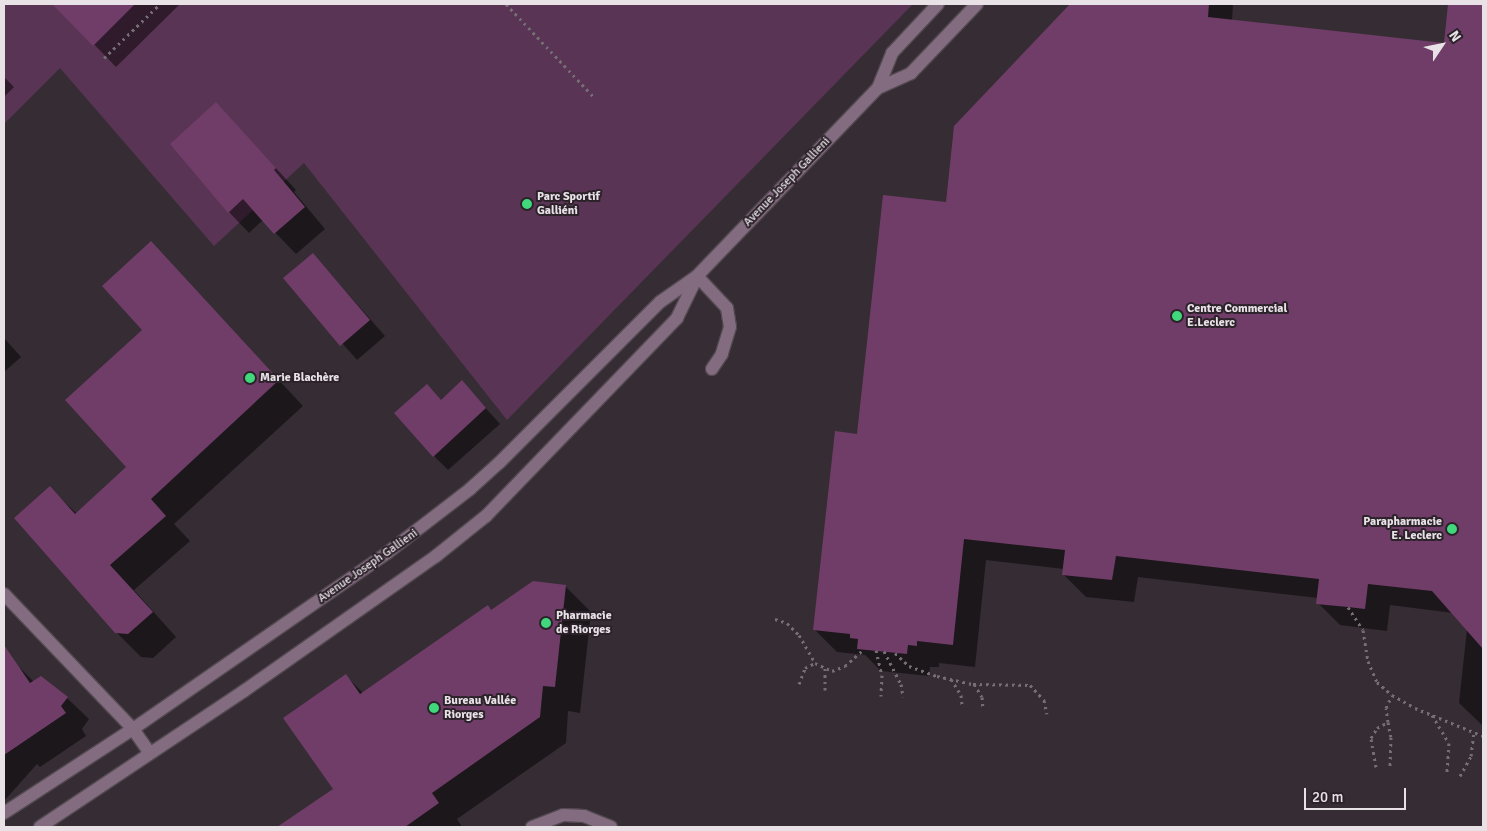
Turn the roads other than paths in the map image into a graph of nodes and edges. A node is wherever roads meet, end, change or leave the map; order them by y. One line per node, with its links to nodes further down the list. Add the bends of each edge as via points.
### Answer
1 (938, 4): 3 (street, Avenue Joseph Gallieni, via 892,52)
2 (977, 4): 3 (street, Avenue Joseph Gallieni, via 911,73)
3 (878, 88): 4 (street, Avenue Joseph Gallieni)
4 (697, 276): 5 (street, via 727,308 730,328 722,354); 7 (street, Avenue Joseph Gallieni, via 660,302 499,463 440,513); 8 (street, Avenue Joseph Gallieni, via 677,318 486,516 436,556 244,691)
5 (712, 369)
6 (4, 594): 7 (street)
7 (133, 729): 8 (street); 9 (street, Avenue Joseph Gallieni)
8 (149, 752): 10 (street, Avenue Joseph Gallieni)
9 (4, 813)
10 (40, 827)
11 (532, 827): 12 (street, via 563,815 584,816)
12 (612, 827)

